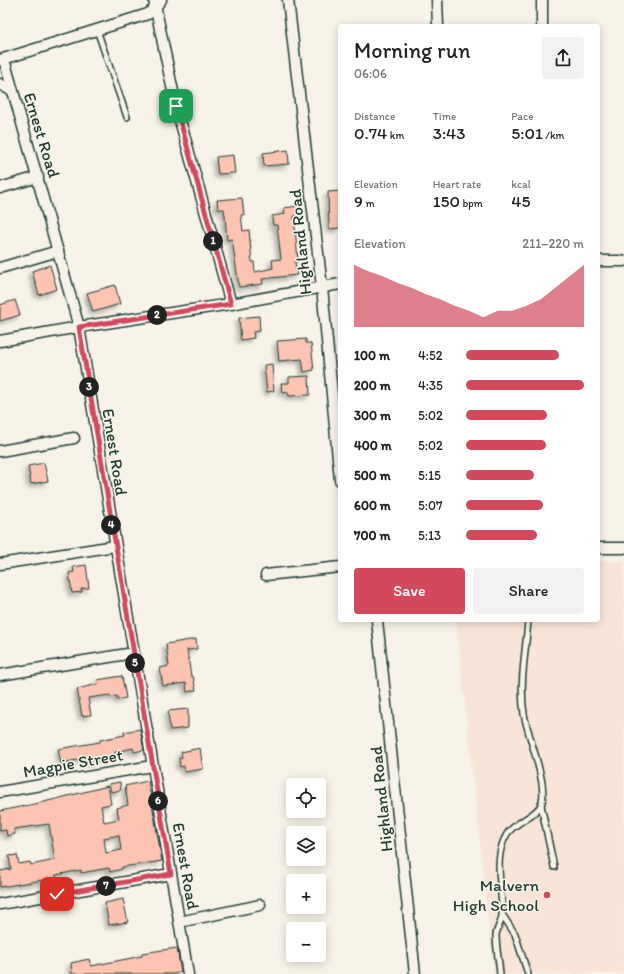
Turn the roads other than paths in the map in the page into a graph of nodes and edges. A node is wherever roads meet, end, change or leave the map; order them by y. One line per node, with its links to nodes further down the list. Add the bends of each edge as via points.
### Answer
1 (288, 0): 19 (street, Highland Road)
2 (437, 0): 5 (street)
3 (542, 0): 6 (street)
4 (157, 2): 7 (street, via 148,14); 20 (street, via 176,106)
5 (438, 24)
6 (542, 24)
7 (97, 30): 8 (street); 11 (lane)
8 (2, 60): 10 (street, Ernest Road)
9 (0, 84): 10 (street)
10 (12, 91): 12 (street, Ernest Road)
11 (127, 117)
12 (38, 177): 13 (street); 14 (street, Ernest Road)
13 (0, 188)
14 (58, 251): 17 (street); 21 (street, Ernest Road)
15 (624, 261): 16 (street)
16 (600, 262)
17 (0, 268)
18 (338, 284): 19 (street)
19 (322, 287): 20 (street); 25 (street, Highland Road)
20 (231, 304): 21 (street)
21 (79, 327): 22 (street); 26 (street, Ernest Road)
22 (0, 341)
23 (74, 438): 24 (street)
24 (0, 451)
25 (338, 459)
26 (115, 546): 29 (street); 34 (street, Ernest Road)
27 (600, 548): 28 (street)
28 (624, 548)
29 (0, 564)
30 (338, 567): 31 (street)
31 (266, 575)
32 (377, 622): 46 (street, Highland Road)
33 (528, 622): 38 (lane, via 522,701 539,773 543,797)
34 (133, 653): 35 (street); 36 (street, Ernest Road)
35 (0, 675)
36 (152, 766): 37 (street, Magpie Street); 40 (street, Ernest Road)
37 (0, 792)
38 (541, 805): 39 (lane); 43 (lane, via 513,827 503,841 499,883)
39 (554, 868)
40 (171, 874): 41 (street); 44 (street, Ernest Road)
41 (0, 904)
42 (260, 905): 44 (street)
43 (503, 916): 47 (lane, via 496,934); 48 (lane, via 515,934)
44 (179, 922): 45 (street, Ernest Road)
45 (188, 974)
46 (415, 974)
47 (500, 974)
48 (528, 974)

